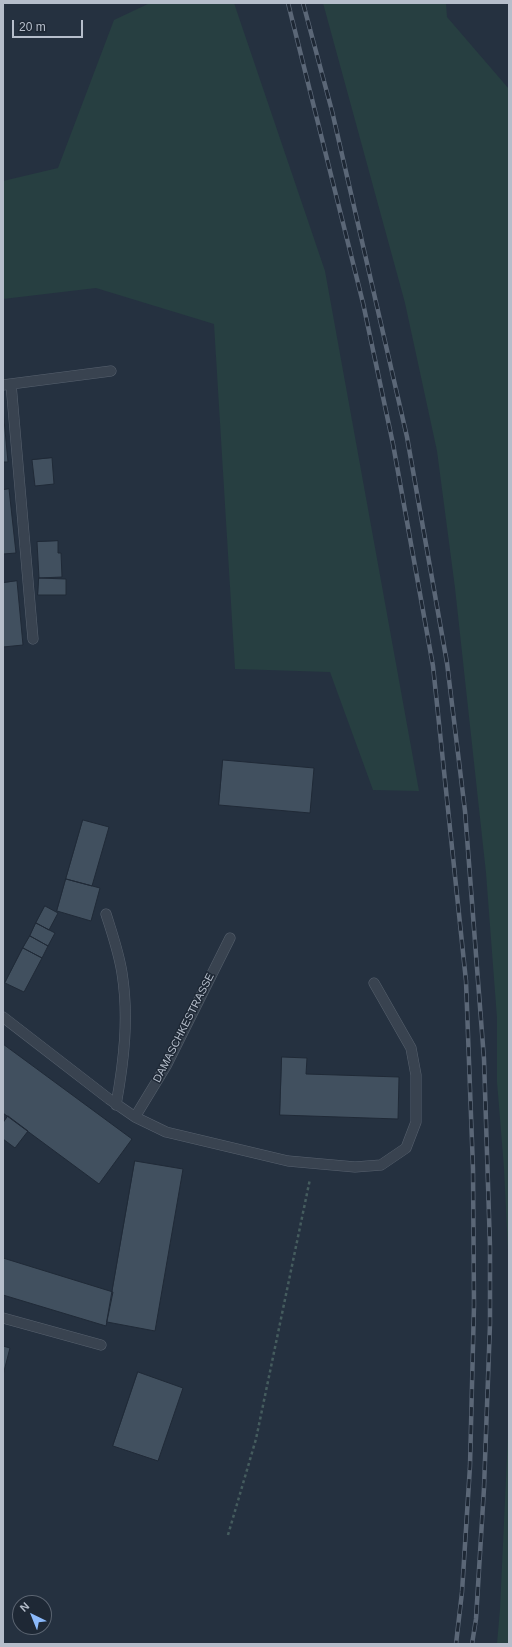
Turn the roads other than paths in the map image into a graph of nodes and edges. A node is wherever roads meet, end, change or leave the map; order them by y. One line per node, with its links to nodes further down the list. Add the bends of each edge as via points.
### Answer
1 (111, 370): 2 (lane)
2 (7, 385): 3 (lane)
3 (34, 639)
4 (106, 914): 8 (lane, via 121,966 125,1000 125,1046)
5 (230, 938): 9 (lane, DAMASCHKESTRASSE, via 166,1066)
6 (374, 983): 9 (lane, via 410,1048 416,1076 416,1122 406,1148 381,1165 355,1167 288,1161 166,1132)
7 (3, 1017): 8 (lane)
8 (116, 1104): 9 (lane)
9 (135, 1117)
10 (3, 1318): 11 (lane)
11 (102, 1345)

